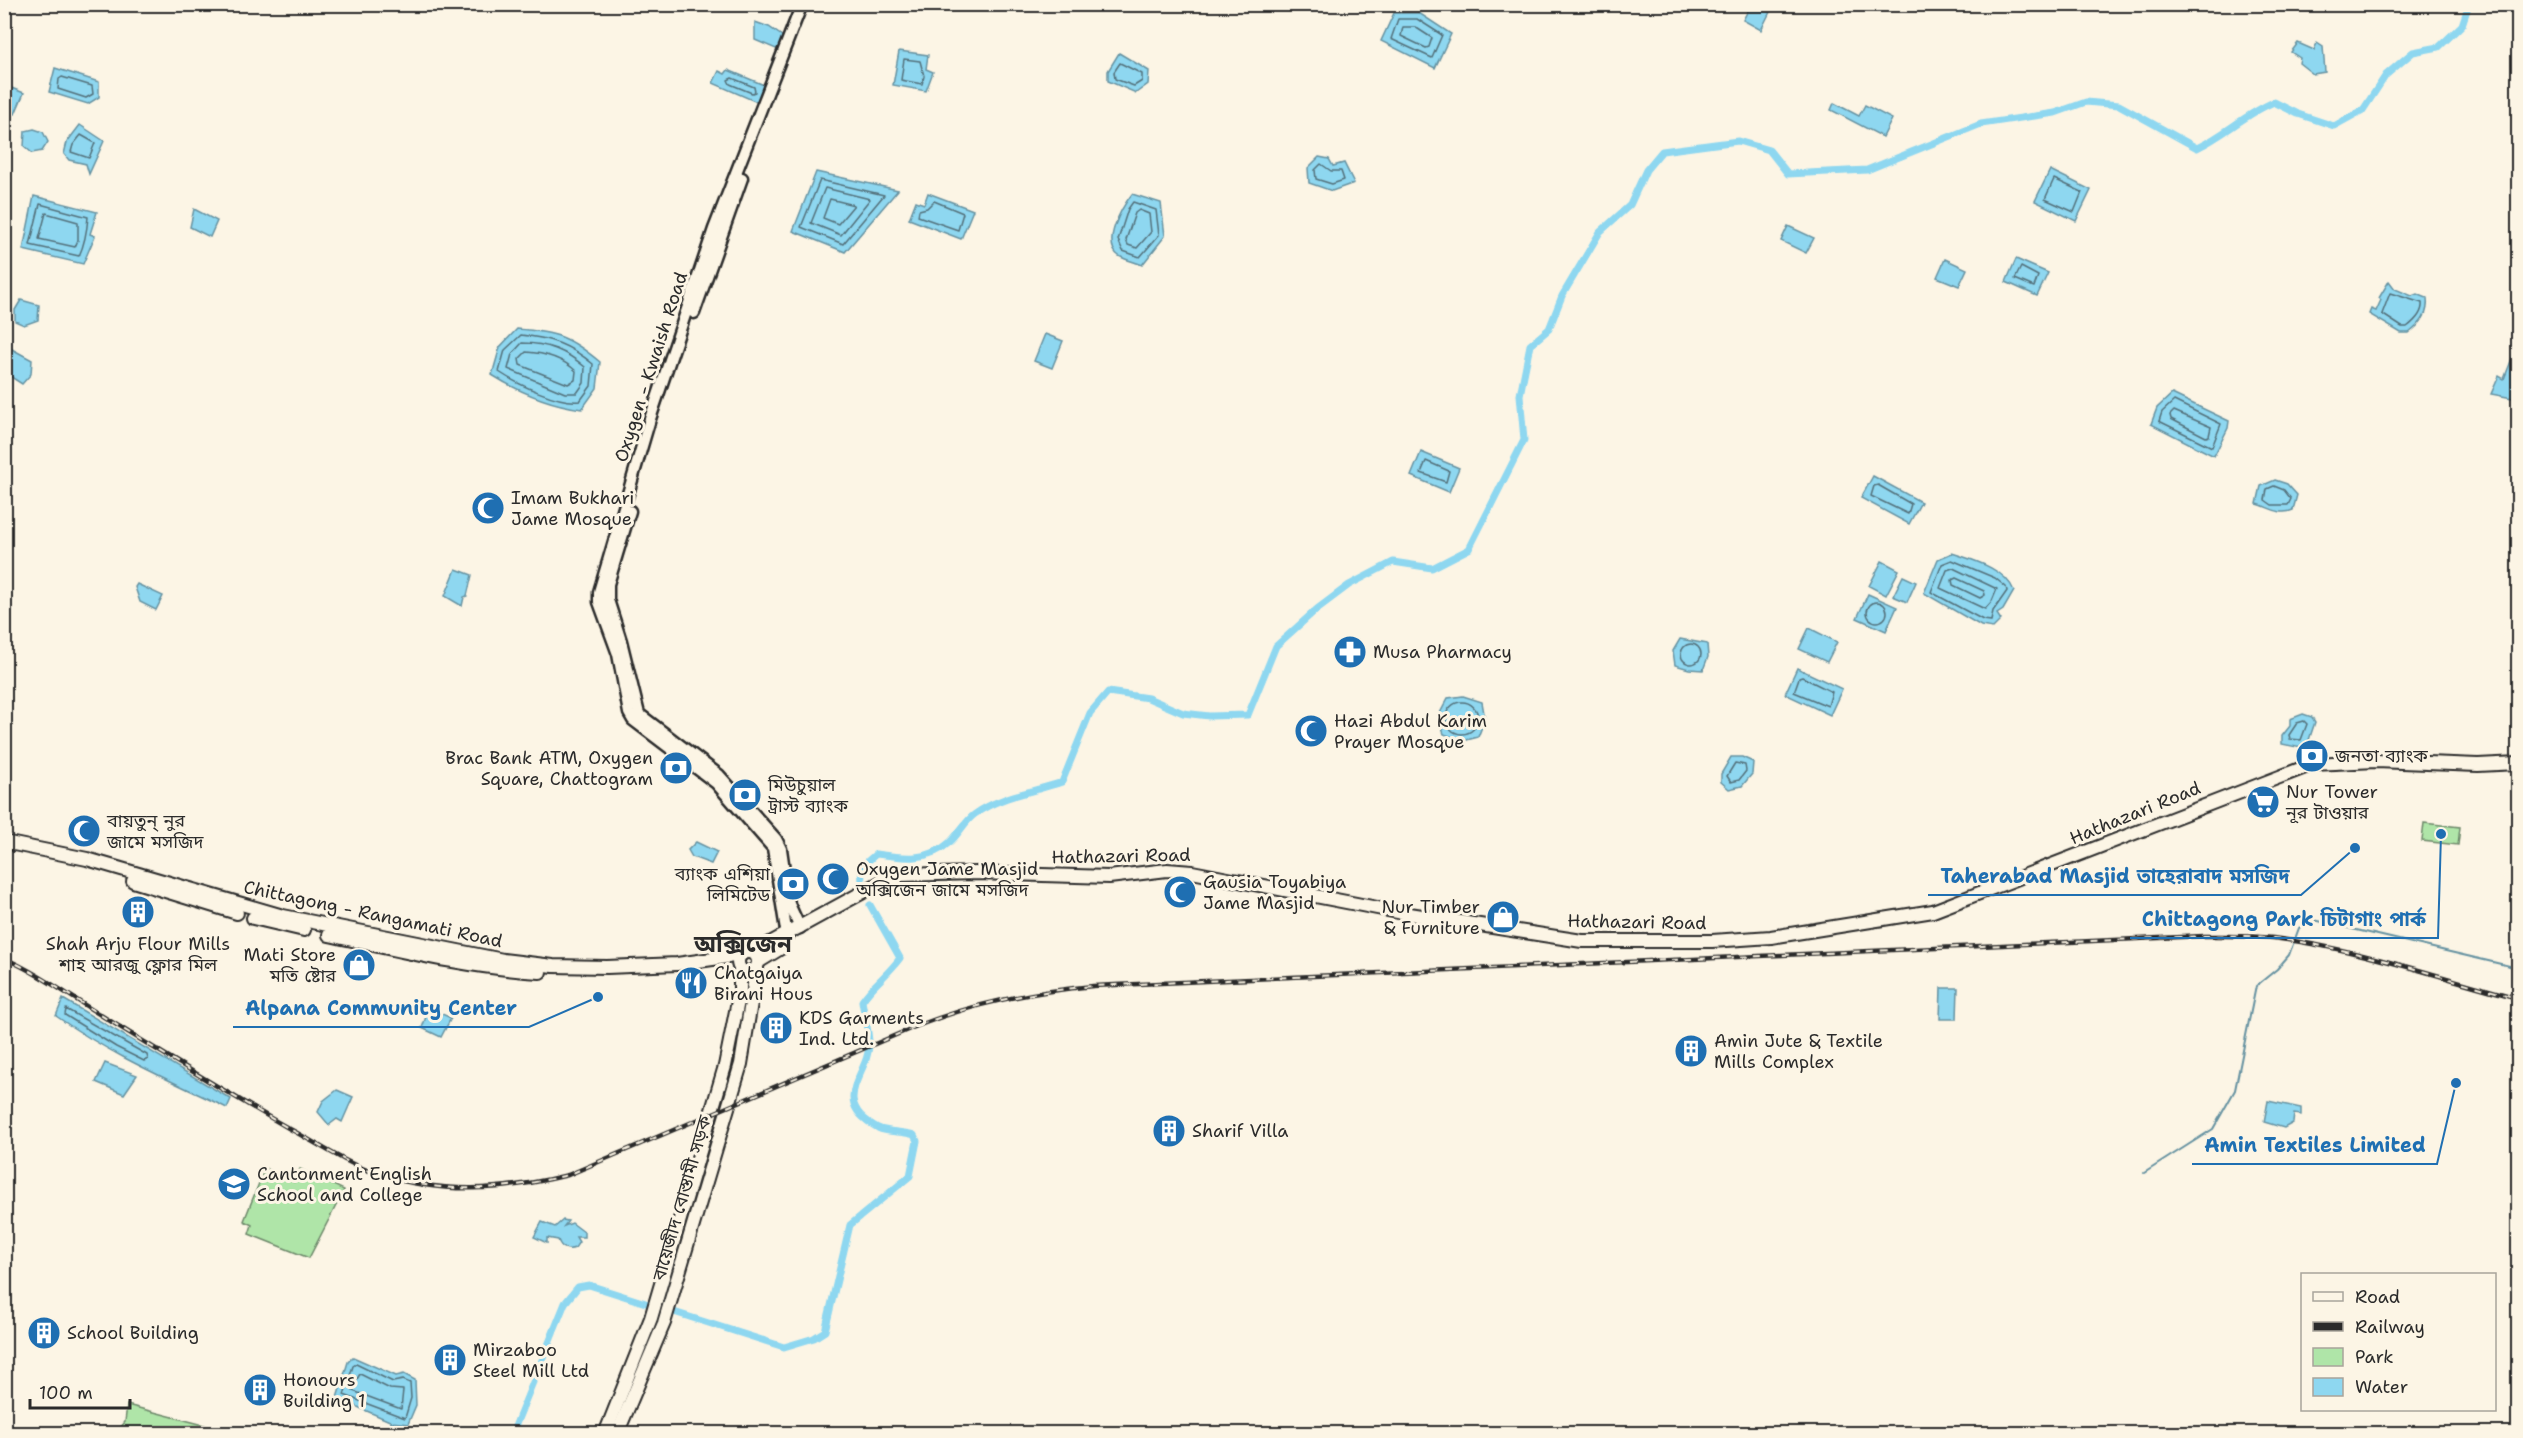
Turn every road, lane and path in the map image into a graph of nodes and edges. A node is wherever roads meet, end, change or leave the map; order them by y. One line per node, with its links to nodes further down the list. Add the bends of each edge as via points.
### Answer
1 (802, 4): 8 (main road, Oxygen - Kwaish Road, via 714,229 650,419 599,592 618,654 629,713 716,783 773,848)
2 (809, 4): 7 (main road, Oxygen - Kwaish Road, via 755,141 657,417 608,594 639,714 719,775 776,840 781,849 789,904)
3 (2518, 763): 7 (main road, Hathazari Road, via 2313,764 1933,911 1770,937 1582,941 1167,870 1109,877 900,874)
4 (2518, 771): 9 (main road, Hathazari Road, via 2328,768 2208,809 1938,916 1812,938 1719,948 1577,948 1454,931 1185,876 1108,883 900,882)
5 (4, 842): 9 (main road, Chittagong - Rangamati Road, via 87,860 294,919 503,960 607,967)
6 (4, 848): 9 (main road, Chittagong - Rangamati Road, via 59,857 284,926 514,970 610,975)
7 (800, 928): 8 (main road, Hathazari Road)
8 (787, 936): 9 (main road, Hathazari Road)
9 (748, 961): 10 (main road, বায়েজীদ বোস্তামী সড়ক, via 725,1066 651,1318); 11 (main road, বায়েজীদ বোস্তামী সড়ক, via 741,1064 664,1323)
10 (605, 1434)
11 (617, 1434)

